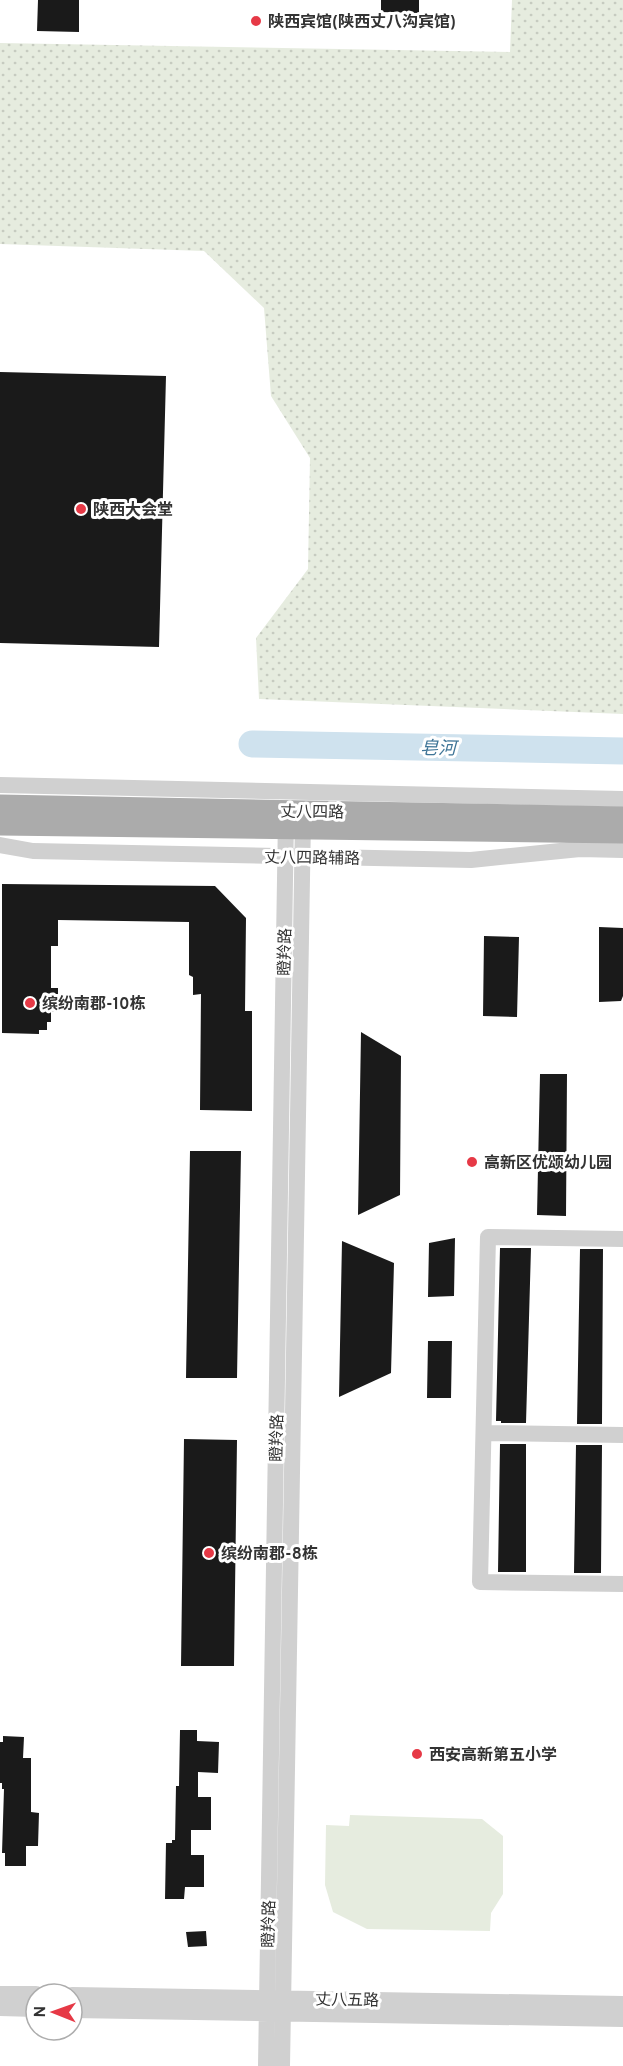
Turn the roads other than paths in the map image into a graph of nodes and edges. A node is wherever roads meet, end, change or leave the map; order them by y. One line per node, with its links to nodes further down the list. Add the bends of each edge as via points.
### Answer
1 (0, 785): 2 (street)
2 (623, 799)
3 (0, 805): 5 (main road, 丈八四路)
4 (623, 817): 5 (main road, 丈八四路)
5 (294, 819): 6 (main road, 丈八四路); 7 (main road, 丈八四路); 10 (street, 瞪羚路); 11 (street, 瞪羚路)
6 (0, 825)
7 (623, 833)
8 (0, 845): 10 (street, 丈八四路辅路, via 33,851)
9 (623, 850): 11 (street, 丈八四路辅路, via 580,849 471,860)
10 (285, 856): 11 (street, 丈八四路辅路); 20 (street, 瞪羚路)
11 (303, 857): 20 (street, 瞪羚路)
12 (623, 1239): 13 (street, via 488,1237)
13 (484, 1433): 14 (street); 15 (street, via 480,1582)
14 (623, 1435)
15 (623, 1584)
16 (0, 1994): 17 (street)
17 (24, 1994)
18 (84, 1996): 20 (street, 丈八五路)
19 (623, 2004): 20 (street, 丈八五路)
20 (275, 2006): 23 (street, 丈八五路); 24 (street, 丈八五路); 25 (street, 瞪羚路); 26 (street, 瞪羚路)
21 (0, 2008): 22 (street)
22 (24, 2009)
23 (84, 2010)
24 (623, 2019)
25 (266, 2066)
26 (282, 2066)

